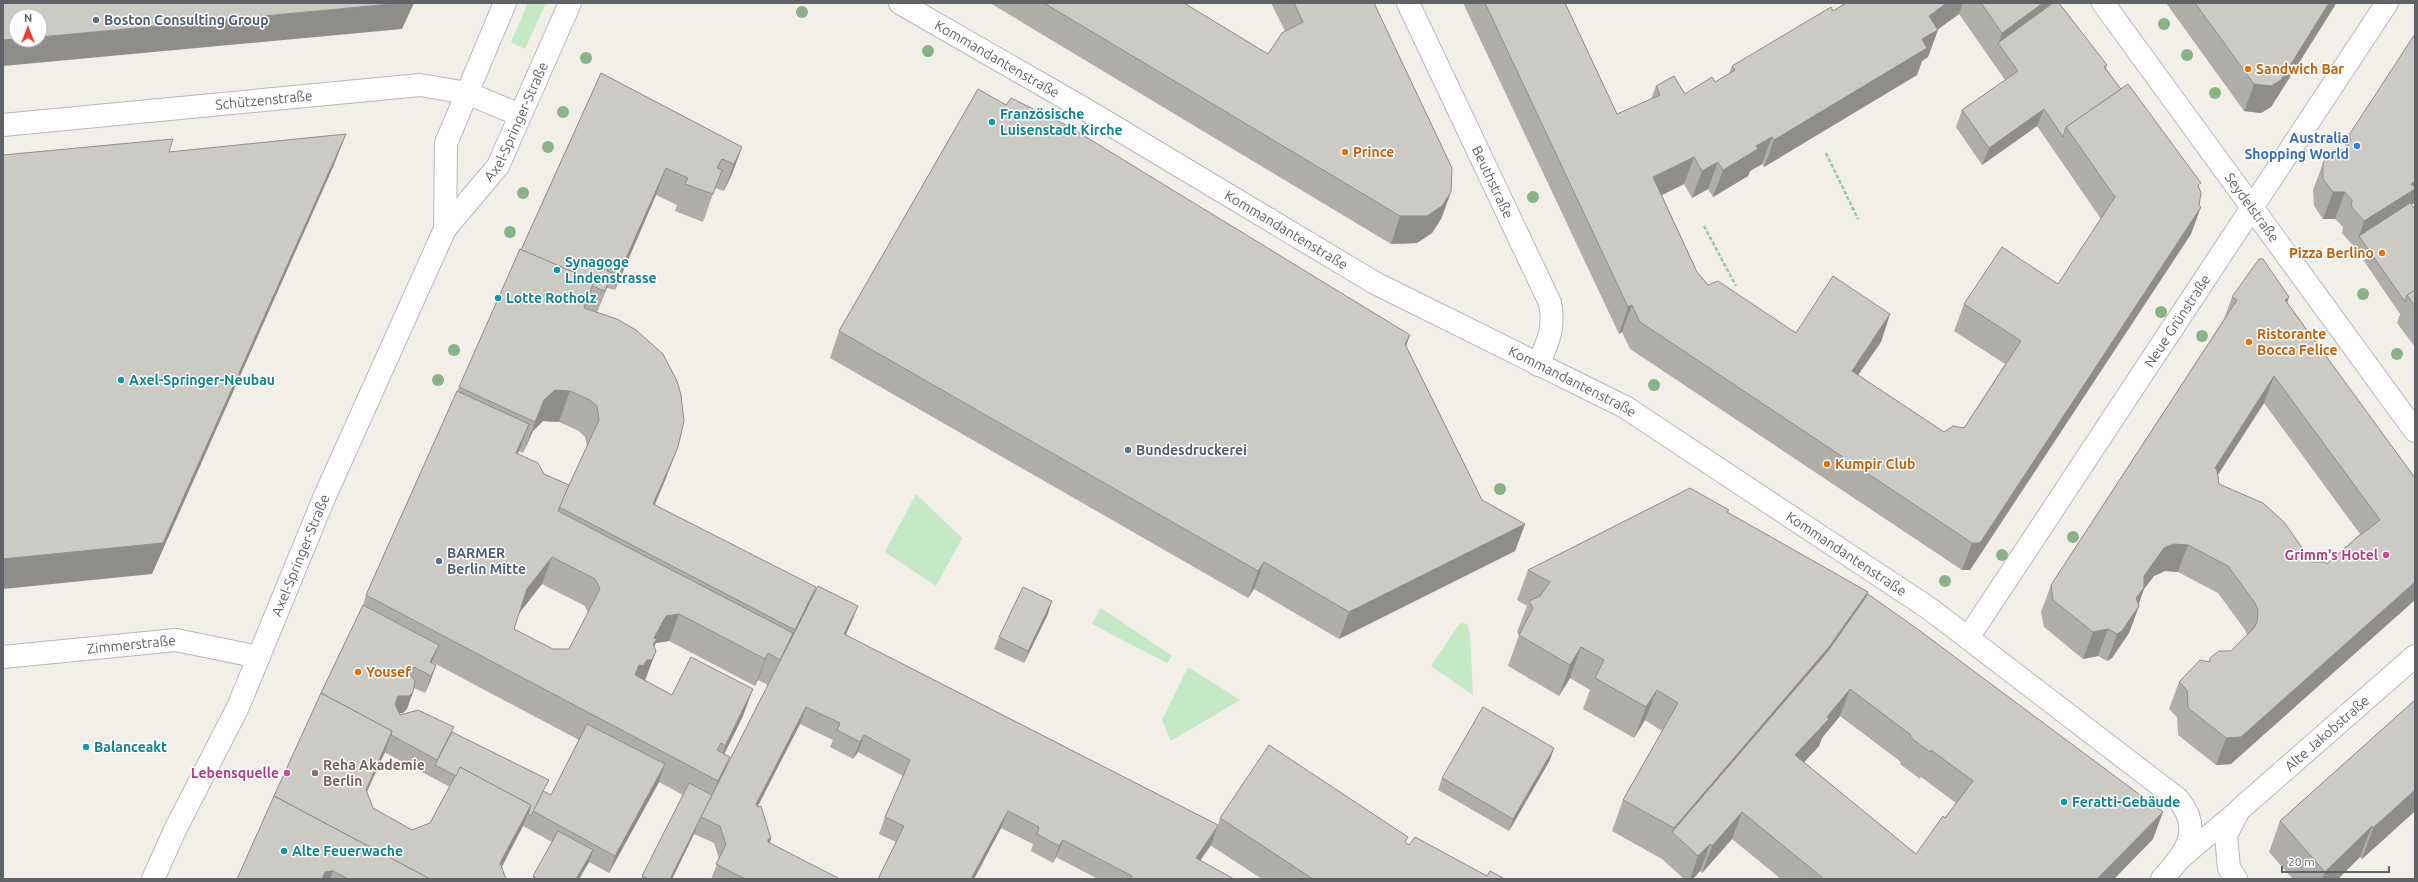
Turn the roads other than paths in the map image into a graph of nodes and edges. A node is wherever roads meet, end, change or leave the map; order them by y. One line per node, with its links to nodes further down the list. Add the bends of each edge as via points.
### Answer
1 (505, 3): 7 (street, Axel-Springer-Straße)
2 (570, 3): 8 (street, Axel-Springer-Straße)
3 (900, 3): 12 (street, Kommandantenstraße, via 1088,111 1350,269 1413,304)
4 (1408, 3): 12 (street, Beuthstraße, via 1550,303 1553,320 1550,336)
5 (2103, 3): 10 (street, Seydelstraße)
6 (2387, 3): 10 (street, Neue Grünstraße)
7 (467, 93): 8 (street, Schützenstraße); 9 (street, Schützenstraße, via 420,85); 11 (street, Axel-Springer-Straße, via 446,142)
8 (520, 115): 11 (street, Axel-Springer-Straße, via 498,166)
9 (3, 125)
10 (2252, 207): 13 (street, Seydelstraße); 14 (street, Neue Grünstraße)
11 (445, 229): 17 (street, Axel-Springer-Straße, via 324,498)
12 (1538, 365): 14 (street, Kommandantenstraße, via 1625,407 1930,609)
13 (2415, 431)
14 (1968, 638): 19 (street, Kommandantenstraße, via 2178,799 2188,811)
15 (2415, 656): 18 (street, Alte Jakobstraße)
16 (3, 657): 17 (street, Zimmerstraße, via 176,640)
17 (259, 657): 21 (street, Axel-Springer-Straße, via 238,707)
18 (2239, 810): 20 (lane, Alte Jakobstraße); 23 (street, Alte Jakobstraße, via 2226,835 2229,868)
19 (2190, 830): 20 (street, Alte Jakobstraße, via 2187,847)
20 (2178, 861): 22 (street, Alte Jakobstraße)
21 (153, 879)
22 (2162, 879)
23 (2236, 879)

